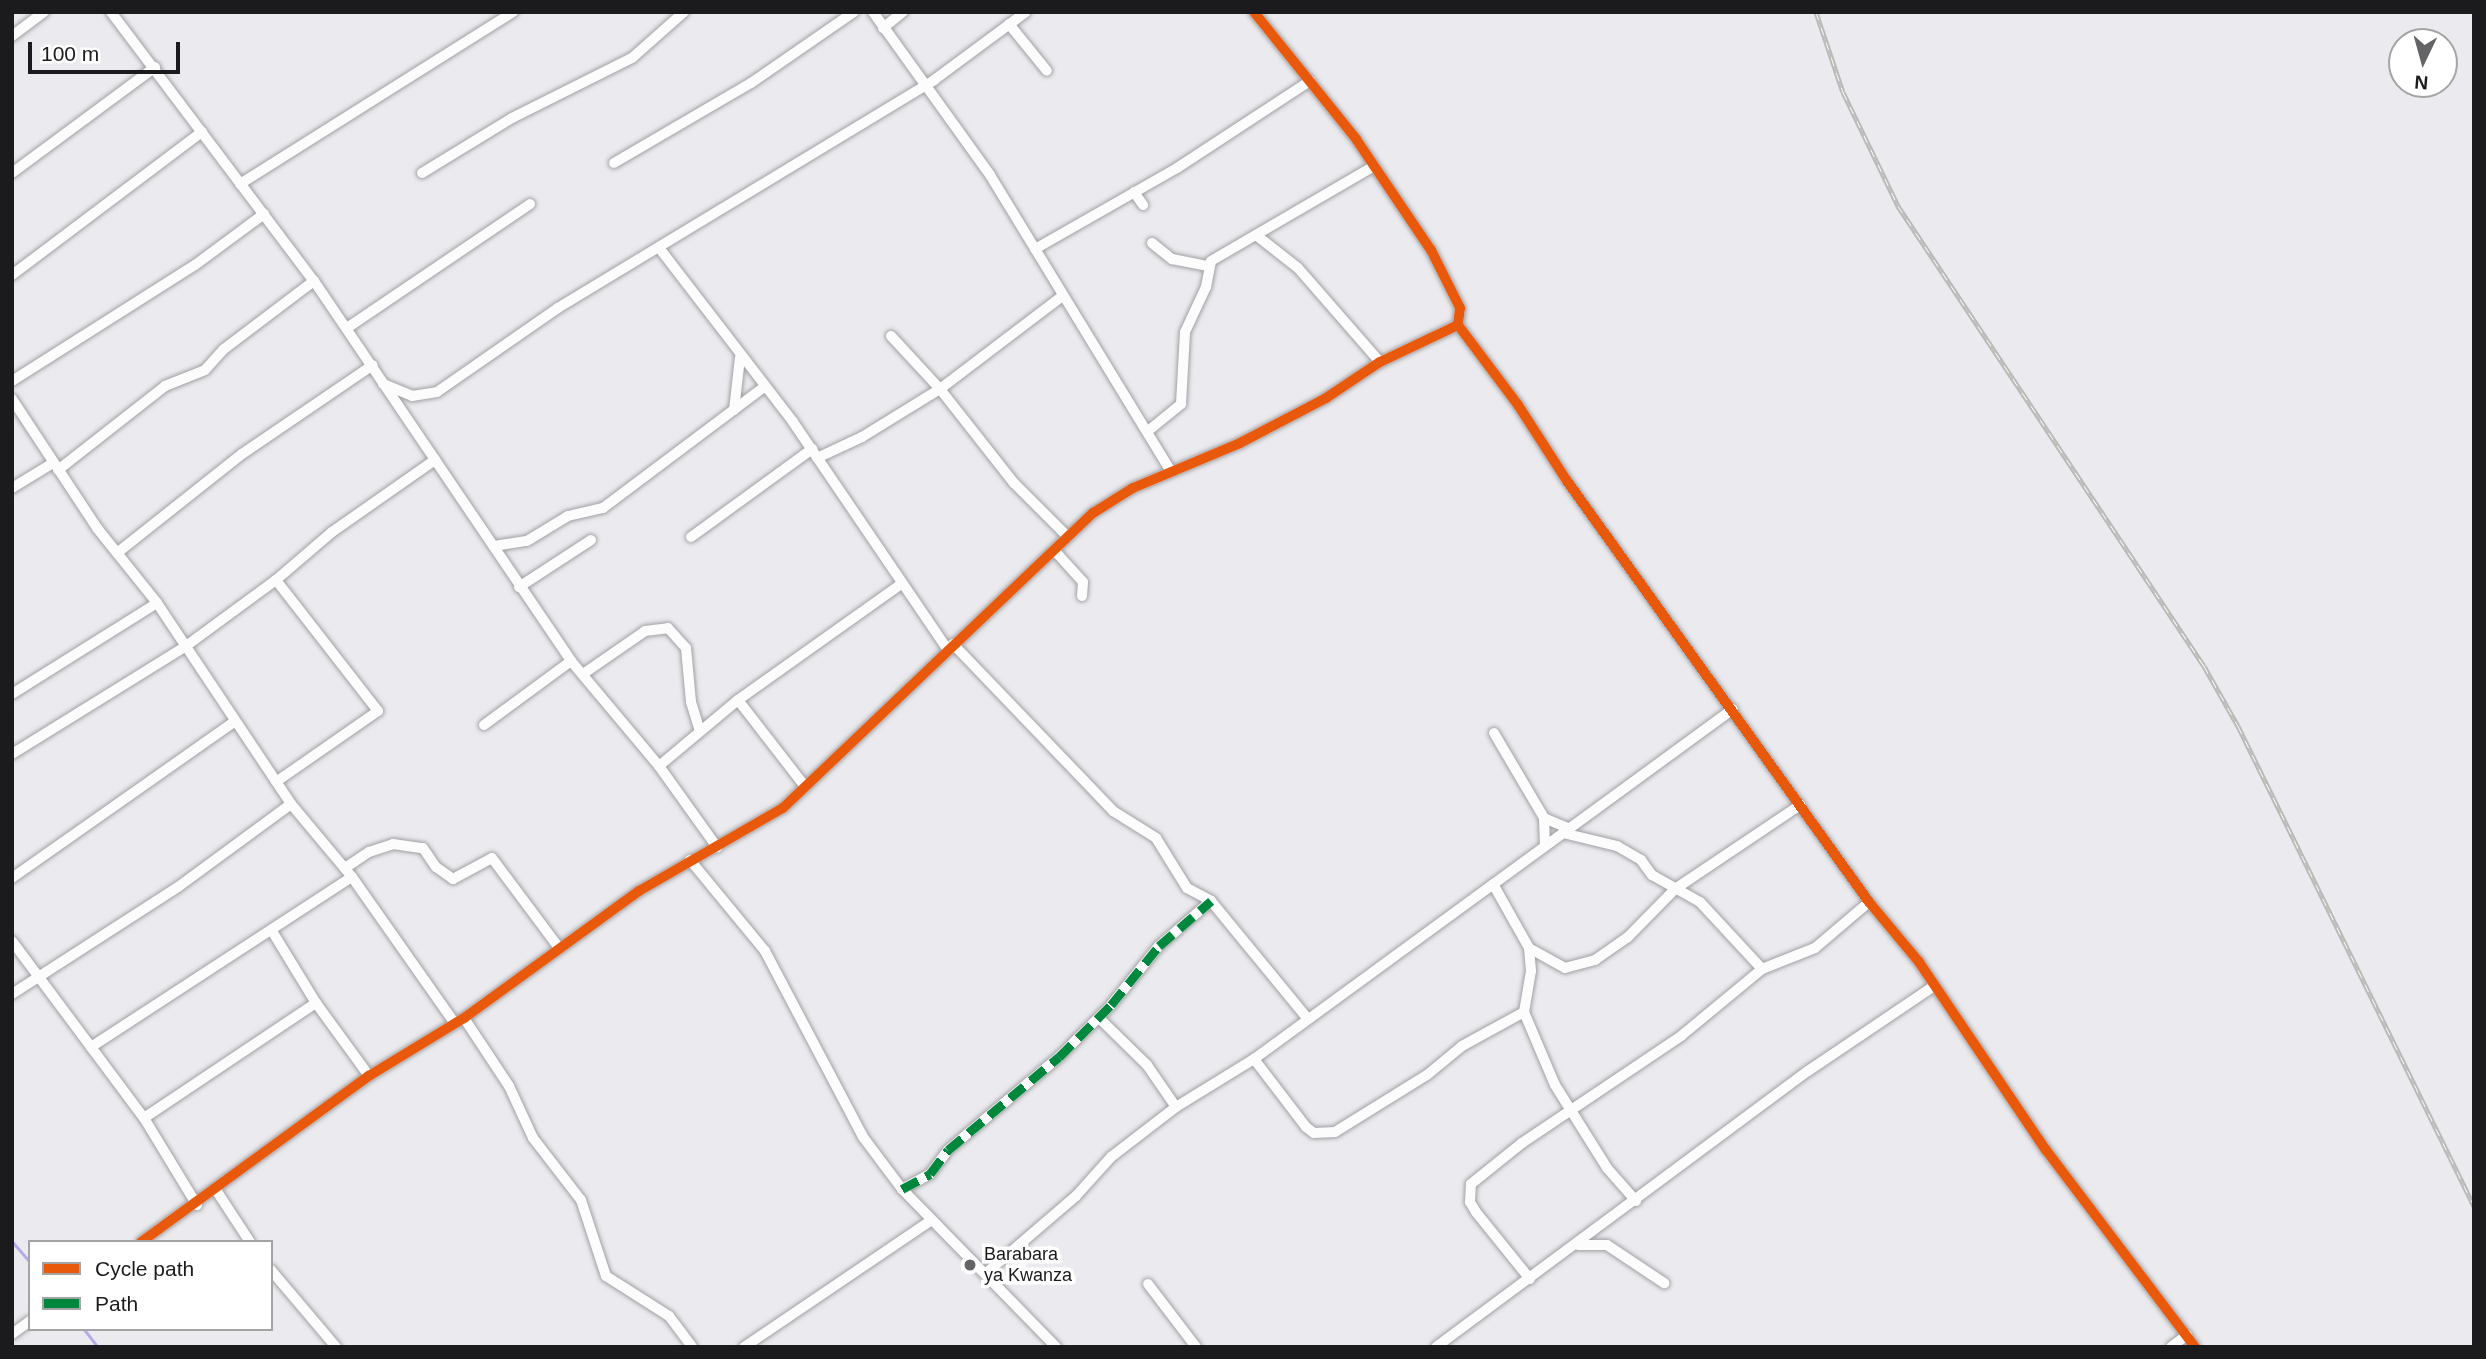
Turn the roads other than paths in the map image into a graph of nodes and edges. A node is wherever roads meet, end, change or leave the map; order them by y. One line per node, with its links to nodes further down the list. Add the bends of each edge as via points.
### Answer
1 (44, 12): 12 (street)
2 (111, 12): 13 (street)
3 (513, 12): 22 (street)
4 (684, 12): 21 (street, via 632,58 512,118)
5 (854, 12): 18 (street, via 751,83)
6 (873, 12): 11 (street)
7 (903, 12): 11 (street)
8 (1026, 12): 10 (street)
9 (1254, 12): 15 (street)
10 (1009, 24): 14 (street); 16 (street)
11 (883, 28): 16 (street)
12 (12, 36)
13 (155, 67): 17 (street); 20 (street)
14 (1047, 71)
15 (1310, 81): 19 (street); 23 (street)
16 (925, 85): 29 (street, via 667,240); 30 (street, via 990,175)
17 (202, 132): 22 (street); 32 (street)
18 (614, 163)
19 (1374, 166): 27 (street); 35 (street, via 1447,278 1460,308)
20 (12, 173)
21 (422, 173)
22 (240, 184): 26 (street)
23 (1134, 192): 25 (street); 30 (street)
24 (530, 204): 36 (street)
25 (1143, 205)
26 (264, 214): 33 (street); 41 (street, via 195,265)
27 (1256, 235): 31 (street); 39 (street, via 1298,268)
28 (1152, 243): 31 (street, via 1178,261)
29 (660, 249): 38 (street); 42 (street, via 558,308 438,392 412,396)
30 (1035, 249): 34 (street)
31 (1208, 265): 47 (street, via 1206,287 1185,332 1181,404)
32 (12, 275)
33 (314, 281): 36 (street); 50 (street, via 224,349 205,370 165,386)
34 (1061, 297): 44 (street); 47 (street)
35 (1458, 325): 39 (street); 70 (street)
36 (347, 328): 40 (street)
37 (891, 336): 44 (street)
38 (740, 356): 43 (street); 46 (street)
39 (1380, 362): 51 (street, via 1326,398 1240,443)
40 (373, 365): 42 (street); 58 (street, via 242,454)
41 (12, 381)
42 (383, 384): 49 (street)
43 (764, 387): 46 (street); 48 (street)
44 (940, 389): 48 (street, via 862,437); 54 (street, via 1014,483)
45 (12, 400): 50 (street)
46 (734, 410): 56 (street, via 603,508 568,516 527,541)
47 (1147, 430): 51 (street)
48 (814, 454): 53 (street); 60 (street, via 863,520)
49 (435, 460): 56 (street); 59 (street, via 332,532)
50 (55, 466): 52 (street); 58 (street)
51 (1171, 471): 54 (street, via 1116,499)
52 (12, 488)
53 (691, 537)
54 (1068, 537): 57 (street)
55 (591, 540): 61 (street)
56 (494, 546): 61 (street)
57 (1054, 550): 62 (street, via 1083,582); 65 (street)
58 (117, 553): 63 (street)
59 (276, 580): 64 (street); 77 (street, via 378,710)
60 (901, 584): 65 (street); 69 (street)
61 (519, 587): 66 (street)
62 (1082, 596)
63 (157, 603): 64 (street); 68 (street)
64 (186, 646): 71 (street); 75 (street)
65 (950, 646): 78 (street); 90 (street, via 1113,811 1156,838 1192,893)
66 (571, 661): 67 (street); 72 (street)
67 (583, 674): 73 (street, via 645,631 668,628 686,648 691,702); 76 (street)
68 (12, 694)
69 (738, 700): 73 (street); 78 (street)
70 (1733, 709): 80 (street); 82 (street)
71 (234, 722): 77 (street); 87 (street)
72 (484, 725)
73 (700, 732): 76 (street)
74 (1494, 733): 81 (street)
75 (12, 754)
76 (659, 766): 84 (street)
77 (276, 782): 79 (street)
78 (804, 785): 84 (street, via 783,808)
79 (291, 804): 86 (street); 97 (street, via 178,887)
80 (1800, 806): 89 (street); 91 (street)
81 (1544, 818): 82 (street); 83 (street)
82 (1566, 831): 83 (street); 89 (street, via 1617,846)
83 (1545, 843): 88 (street)
84 (717, 847): 85 (street)
85 (690, 860): 94 (street); 111 (street, via 765,951 863,1137)
86 (348, 872): 92 (street); 94 (street, via 369,852 394,844 424,848 436,867 453,879 492,858); 104 (street)
87 (12, 878)
88 (1493, 884): 95 (street); 103 (street)
89 (1675, 889): 95 (street, via 1627,938 1578,968 1565,968); 96 (street, via 1700,902)
90 (1211, 901): 102 (street, via 1159,946); 103 (street)
91 (1869, 902): 96 (street, via 1815,948); 98 (street)
92 (272, 931): 100 (street); 105 (street)
93 (12, 941): 97 (street)
94 (559, 948): 104 (street)
95 (1528, 948): 101 (street, via 1531,971)
96 (1762, 969): 109 (street, via 1681,1035)
97 (39, 977): 99 (street); 105 (street)
98 (1934, 986): 113 (street, via 1808,1071); 126 (street, via 2046,1150)
99 (12, 994)
100 (316, 1003): 107 (street); 110 (street)
101 (1524, 1012): 106 (street, via 1462,1046 1427,1074 1335,1132 1314,1133 1306,1126); 109 (street)
102 (1099, 1018): 108 (street, via 1147,1065); 111 (street, via 1059,1058 941,1157 930,1174)
103 (1308, 1019): 106 (street)
104 (459, 1020): 107 (street); 128 (street, via 509,1086 533,1138 581,1200 606,1276 669,1316)
105 (90, 1047): 110 (street)
106 (1254, 1059): 108 (street)
107 (369, 1076): 112 (street)
108 (1176, 1107): 120 (street, via 1111,1157 1076,1196)
109 (1570, 1111): 113 (street, via 1606,1168); 121 (street, via 1480,1175 1469,1192 1476,1212)
110 (144, 1118): 114 (street)
111 (902, 1189): 115 (street)
112 (216, 1190): 114 (street); 117 (street)
113 (1636, 1201): 118 (street)
114 (197, 1205): 116 (street)
115 (930, 1221): 120 (street); 129 (street)
116 (144, 1240)
117 (249, 1240)
118 (1575, 1246): 121 (street); 122 (street, via 1607,1245)
119 (273, 1272): 127 (street)
120 (985, 1274): 130 (street)
121 (1530, 1279): 132 (street)
122 (1664, 1283)
123 (1148, 1284): 131 (street)
124 (28, 1322): 125 (street)
125 (12, 1334)
126 (2187, 1335): 133 (street); 134 (street)
127 (336, 1347)
128 (691, 1347)
129 (744, 1347)
130 (1056, 1347)
131 (1196, 1347)
132 (1436, 1347)
133 (2171, 1347)
134 (2195, 1347)

